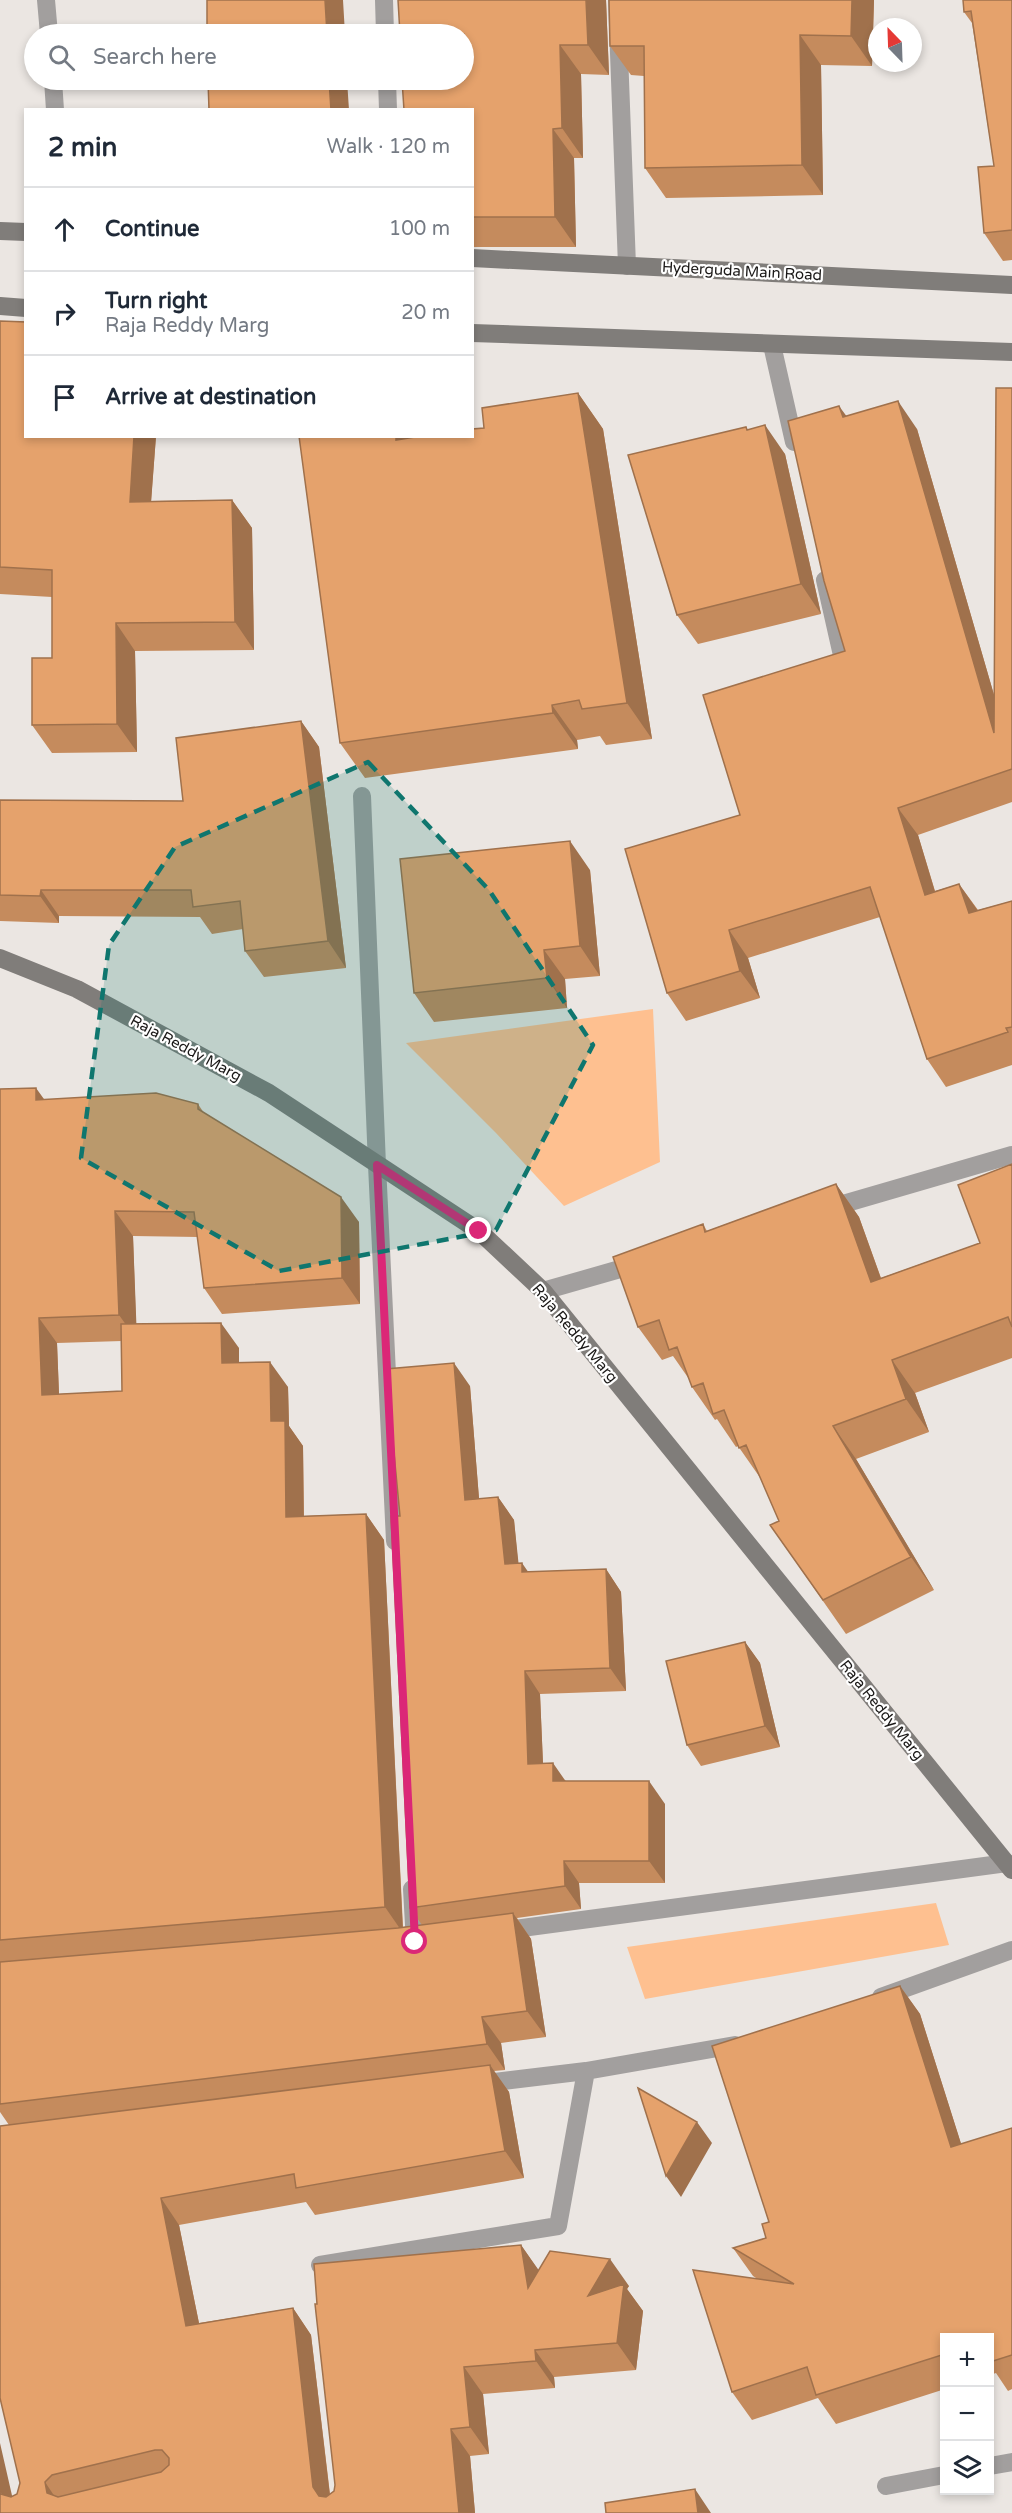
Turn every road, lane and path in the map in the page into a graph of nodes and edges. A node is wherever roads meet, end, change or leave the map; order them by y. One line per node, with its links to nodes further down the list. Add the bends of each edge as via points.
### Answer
1 (46, 0): 4 (street)
2 (384, 0): 5 (street)
3 (617, 0): 13 (street)
4 (48, 24)
5 (385, 24)
6 (54, 90): 8 (street)
7 (387, 90): 9 (street)
8 (56, 108)
9 (388, 108)
10 (0, 231): 11 (street)
11 (24, 232)
12 (474, 258): 13 (street, Hyderguda Main Road)
13 (627, 266): 14 (street, Hyderguda Main Road)
14 (1012, 285)
15 (0, 306): 16 (street)
16 (24, 308)
17 (474, 333): 18 (street)
18 (772, 345): 19 (street); 20 (street)
19 (1012, 352)
20 (797, 458)
21 (821, 560): 22 (street)
22 (846, 673)
23 (362, 796): 26 (street)
24 (0, 958): 26 (street, Raja Reddy Marg, via 77,989 269,1093)
25 (1012, 1155): 27 (street)
26 (377, 1165): 29 (street, Raja Reddy Marg, via 479,1231); 30 (street)
27 (806, 1215)
28 (657, 1258): 29 (street)
29 (543, 1291): 31 (street, Raja Reddy Marg)
30 (396, 1560)
31 (1009, 1867): 33 (street)
32 (411, 1871): 34 (street, via 421,1942)
33 (486, 1933)
34 (391, 1945)
35 (1012, 1950): 36 (street)
36 (868, 2002)
37 (758, 2041): 38 (street)
38 (586, 2071): 39 (street); 40 (street, via 558,2226 315,2266)
39 (457, 2087)
40 (316, 2278)
41 (1012, 2462): 42 (street)
42 (994, 2465)
43 (940, 2476): 44 (street)
44 (886, 2486)

